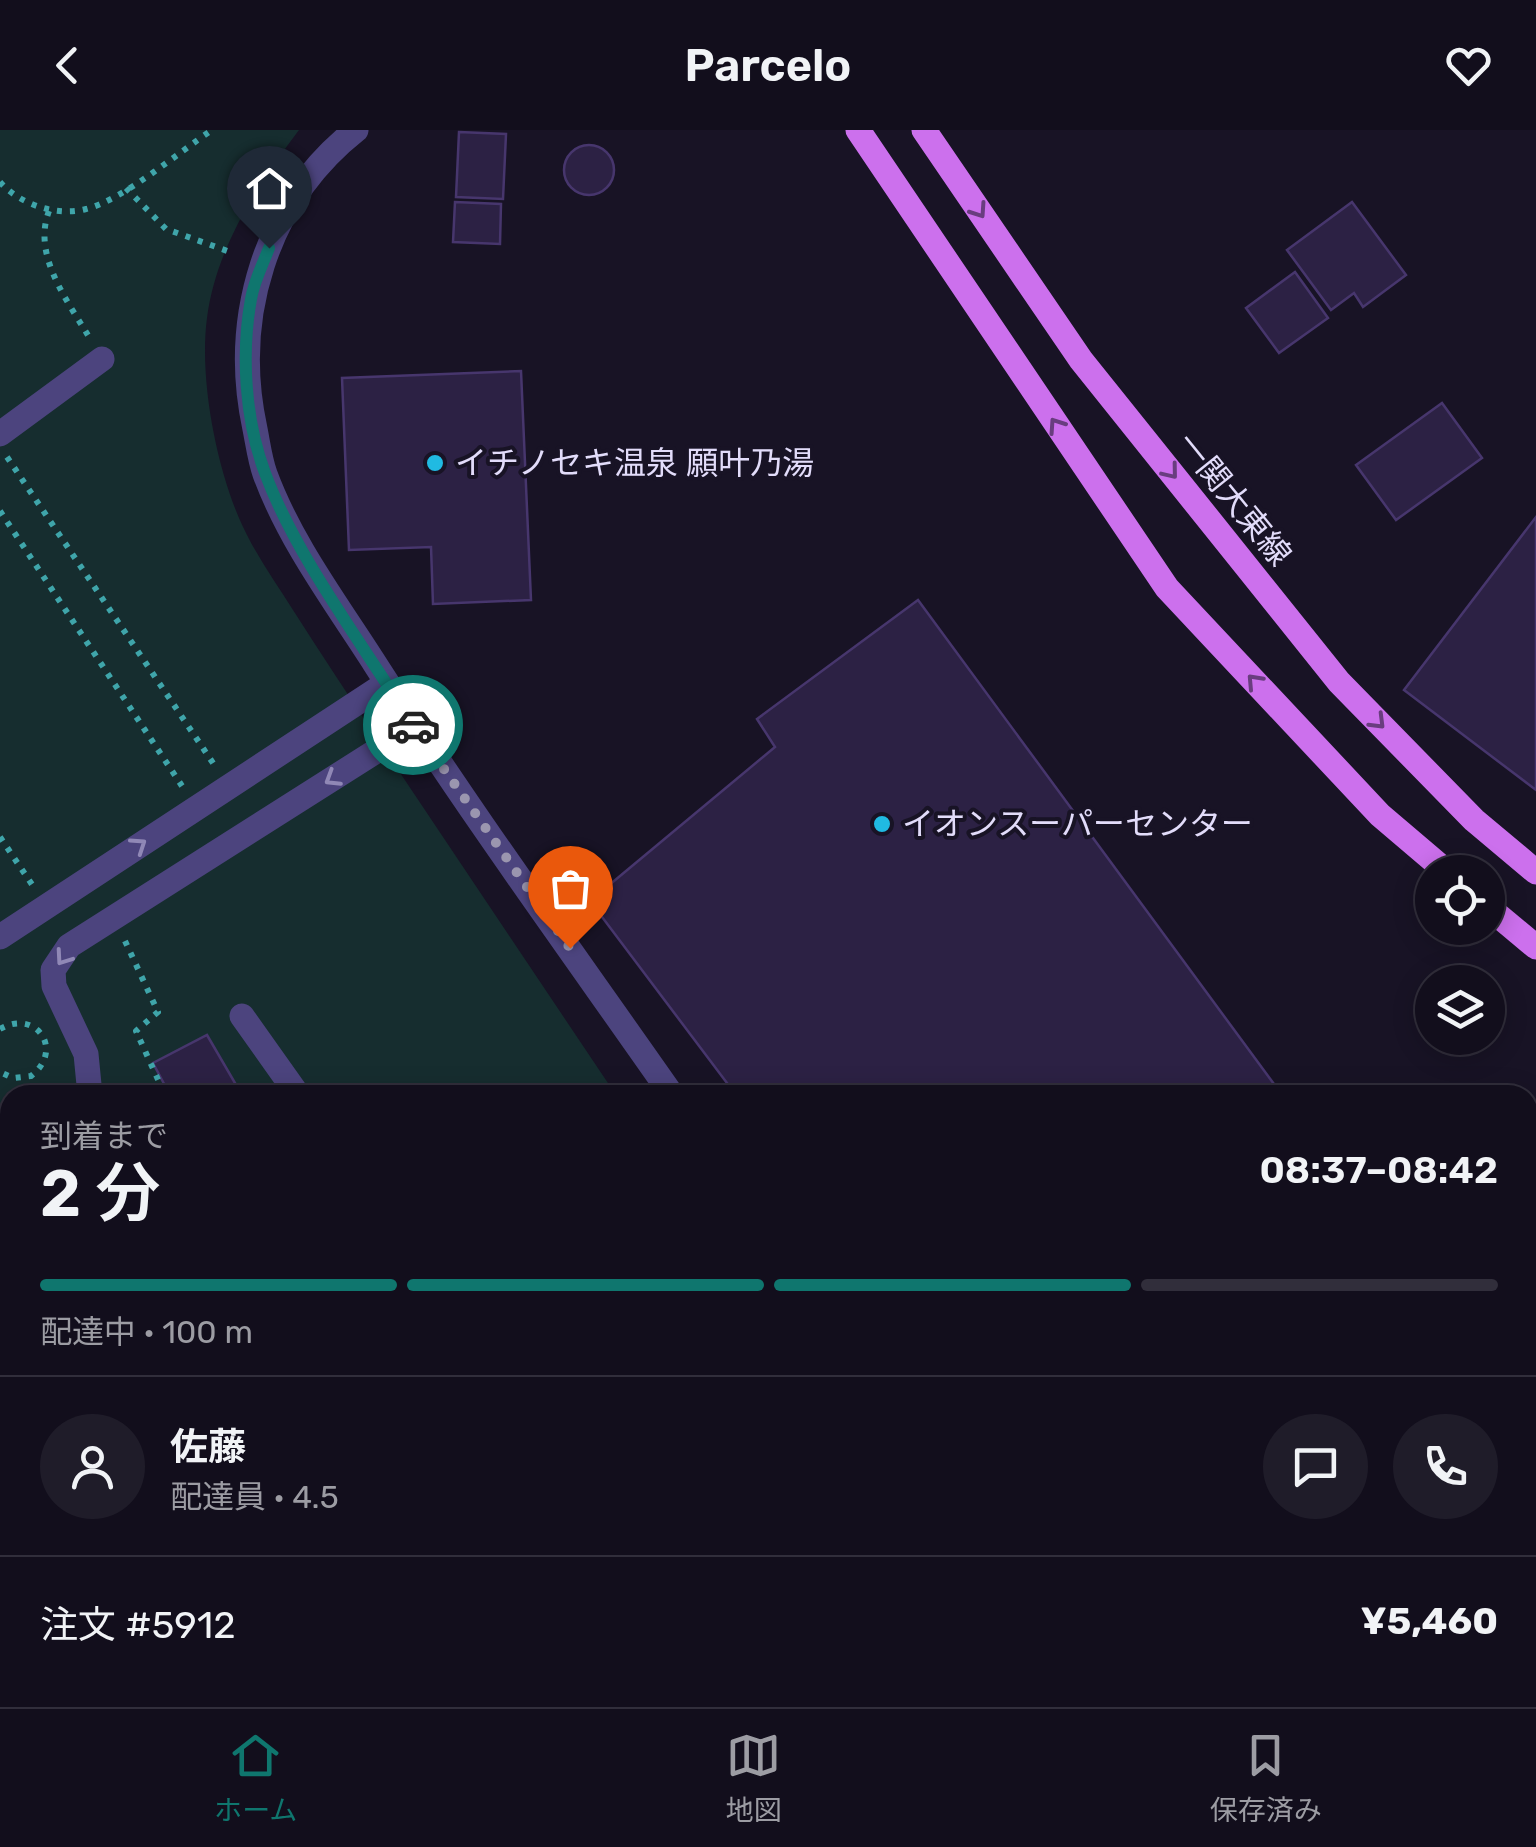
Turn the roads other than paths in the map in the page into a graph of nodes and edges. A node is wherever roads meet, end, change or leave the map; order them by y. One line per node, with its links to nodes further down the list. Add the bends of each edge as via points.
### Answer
1 (356, 130): 6 (street, via 332,148 292,200 269,248 251,296 246,390 264,472 294,534)
2 (858, 130): 8 (main road, one-way to 2, via 1380,816 1167,588)
3 (924, 130): 9 (main road, 一関大東線, one-way to 9, via 1081,360 1339,682 1474,820)
4 (102, 360): 5 (street)
5 (0, 434)
6 (387, 683): 7 (street); 11 (street, one-way to 6)
7 (414, 726): 14 (street, one-way to 14, via 69,946 53,970 54,986 86,1054); 16 (street)
8 (1427, 855)
9 (1536, 872)
10 (1505, 922): 12 (main road)
11 (0, 938)
12 (1536, 948)
13 (242, 1016): 15 (street)
14 (89, 1085)
15 (291, 1085)
16 (665, 1085)

